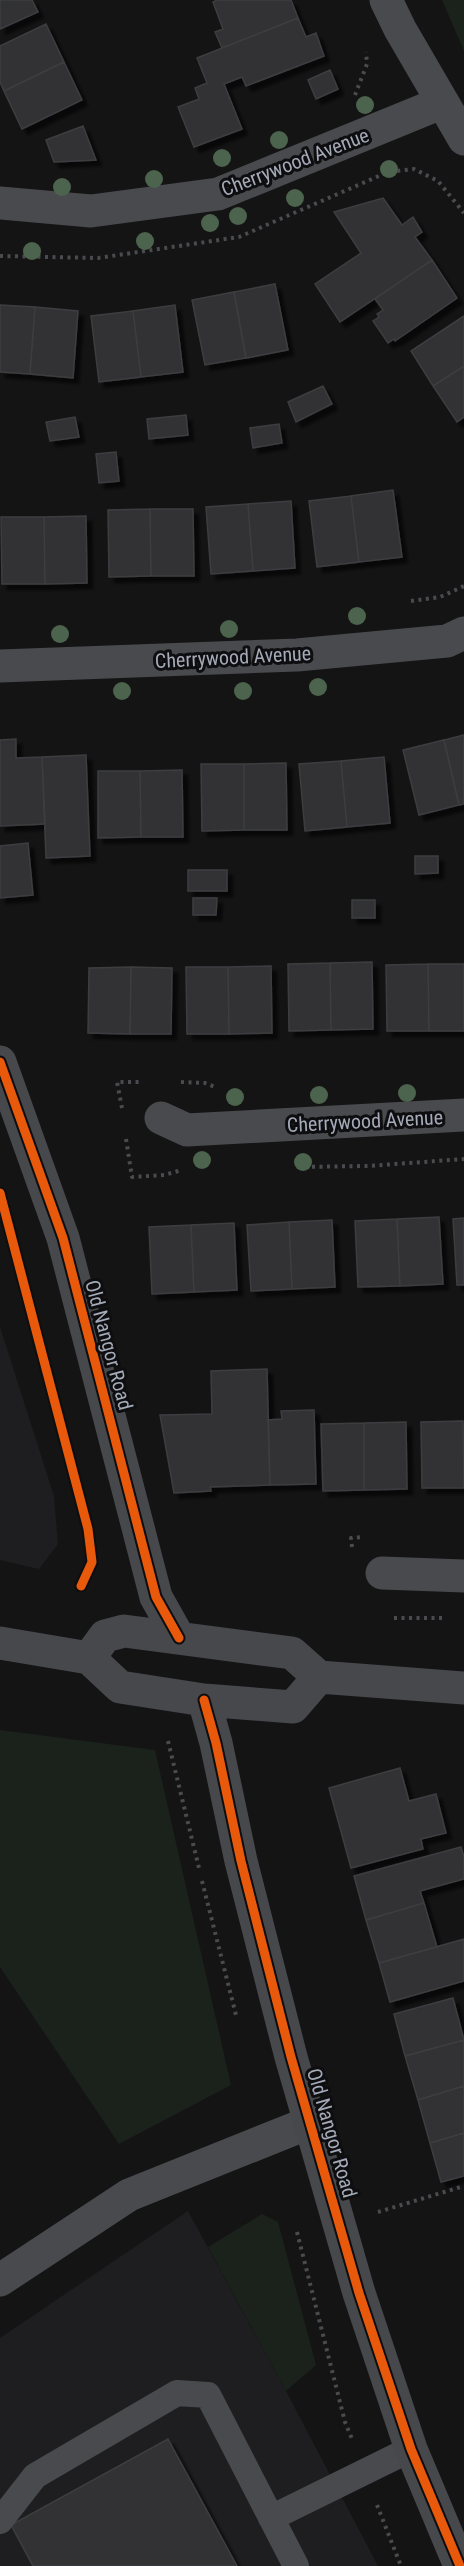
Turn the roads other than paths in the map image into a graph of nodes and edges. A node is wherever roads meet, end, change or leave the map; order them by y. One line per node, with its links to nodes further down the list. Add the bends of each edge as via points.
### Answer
1 (386, 0): 2 (street)
2 (441, 103): 3 (street); 4 (street, Cherrywood Avenue, via 218,194 91,211)
3 (464, 139)
4 (0, 203)
5 (464, 633): 6 (street, Cherrywood Avenue, via 447,641 297,655)
6 (0, 666)
7 (0, 1062): 12 (street, Old Nangor Road, via 63,1238 156,1597)
8 (464, 1115): 9 (street, Cherrywood Avenue, via 187,1130)
9 (161, 1118)
10 (382, 1573): 11 (street)
11 (464, 1576)
12 (179, 1638): 14 (street, via 115,1632 105,1636); 15 (street, via 292,1653)
13 (0, 1643): 14 (street)
14 (89, 1658): 17 (street, via 120,1687)
15 (319, 1677): 16 (street); 17 (street, via 293,1707)
16 (464, 1688)
17 (204, 1700): 18 (street, Old Nangor Road, via 241,1861)
18 (311, 2122): 19 (street, via 129,2195); 20 (street, Old Nangor Road, via 359,2293)
19 (0, 2280)
20 (411, 2449): 21 (lane); 24 (street, Old Nangor Road)
21 (271, 2518): 22 (lane, via 208,2395 177,2393 35,2476); 23 (lane)
22 (0, 2521)
23 (296, 2566)
24 (460, 2566)

